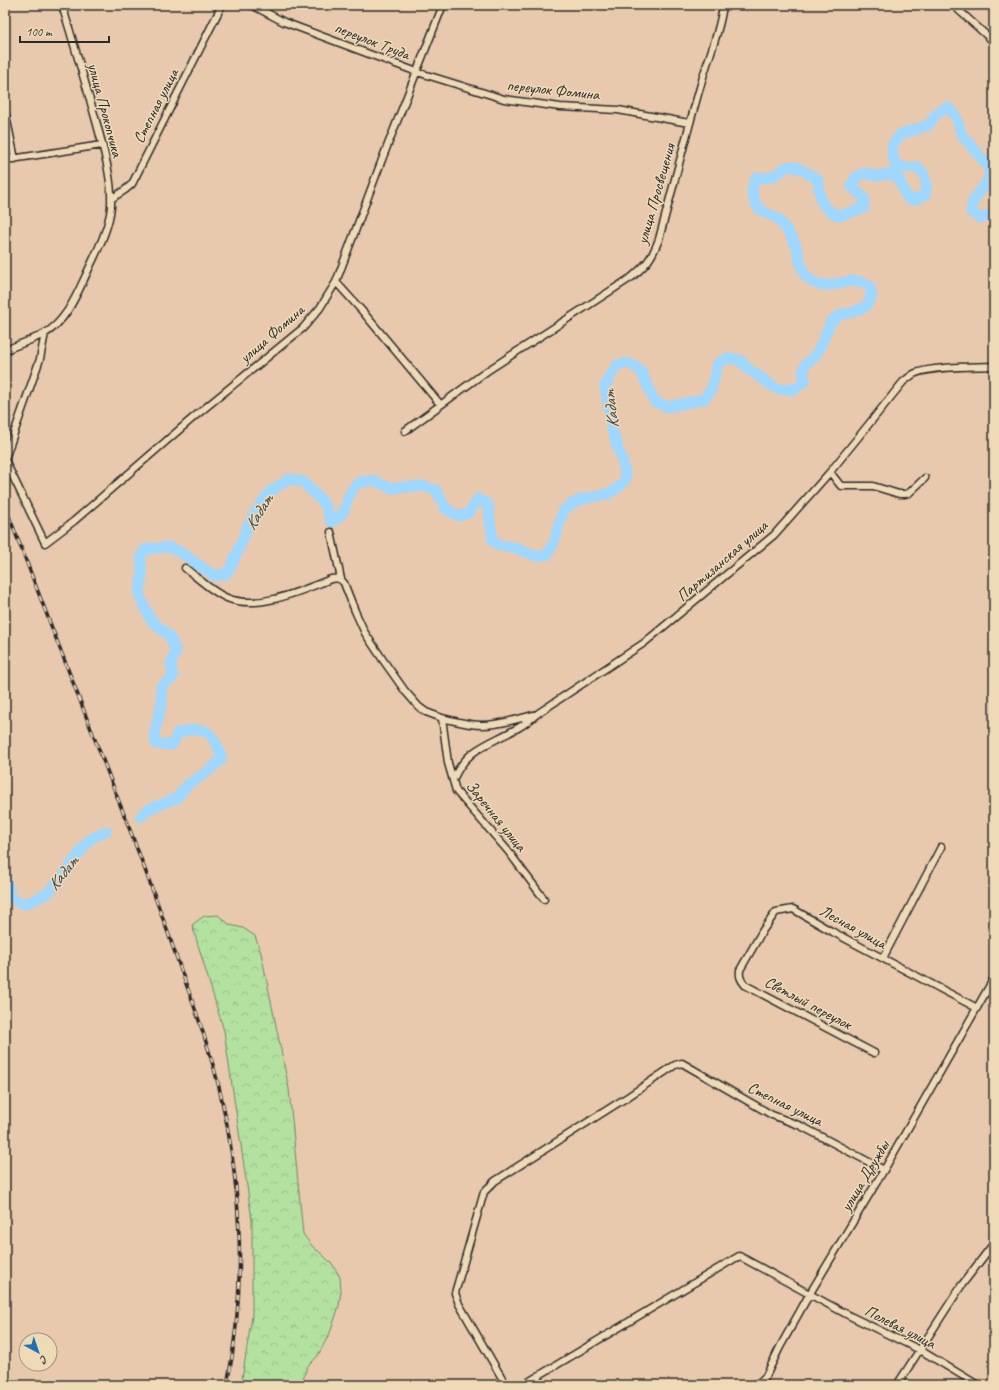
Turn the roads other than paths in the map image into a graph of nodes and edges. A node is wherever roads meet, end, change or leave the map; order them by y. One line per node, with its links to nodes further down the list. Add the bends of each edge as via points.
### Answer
1 (62, 5): 11 (street, улица Прокопчика)
2 (222, 5): 14 (street, Степная улица, via 132,184)
3 (252, 5): 8 (street, переулок Труда, via 284,22)
4 (443, 5): 8 (street, улица Фомина)
5 (723, 5): 10 (street, улица Просвещения, via 722,16)
6 (953, 5): 7 (street)
7 (994, 42)
8 (416, 72): 10 (street, переулок Фомина, via 504,98 560,106 618,110); 15 (street, улица Фомина)
9 (5, 111): 12 (street)
10 (689, 123): 19 (street, улица Просвещения, via 659,239 653,255 644,266 632,277)
11 (102, 145): 12 (street); 14 (street, улица Прокопчика)
12 (15, 159): 13 (street)
13 (5, 160)
14 (111, 199): 16 (street, via 111,213 103,240 60,321)
15 (336, 282): 19 (street); 21 (street, улица Фомина, via 320,308 303,328 45,543)
16 (45, 333): 17 (street); 21 (street, via 40,359)
17 (5, 350)
18 (994, 366): 22 (street, Партизанская улица, via 915,373 903,382)
19 (440, 404): 20 (street, улица Просвещения)
20 (405, 431)
21 (5, 459)
22 (830, 472): 23 (street, via 842,486 873,486 900,494 909,493); 27 (street, Партизанская улица, via 774,534 644,643)
23 (925, 478)
24 (331, 532): 26 (street)
25 (185, 568): 26 (street, via 227,598 248,602 264,601 331,579)
26 (341, 579): 28 (street, via 365,633 401,684 419,707)
27 (537, 714): 28 (street, via 503,723 482,725); 29 (street, Партизанская улица, via 475,751 458,768)
28 (442, 718): 29 (street, Заречная улица)
29 (453, 780): 31 (street, Заречная улица, via 453,786 460,797 508,851)
30 (941, 847): 32 (street)
31 (544, 899)
32 (883, 958): 33 (street, Лесная улица, via 793,909 776,912); 35 (street, Лесная улица)
33 (740, 970): 36 (street, Светлый переулок, via 739,976 745,985)
34 (994, 978): 35 (street, улица Дружбы)
35 (977, 1008): 37 (street, улица Дружбы)
36 (874, 1053)
37 (884, 1170): 39 (street, улица Дружбы); 42 (street, Степная улица, via 801,1126 772,1115 682,1063 675,1065 495,1181 484,1192 455,1293)
38 (994, 1244): 40 (street, via 961,1286)
39 (809, 1294): 40 (street, Полевая улица); 41 (street, улица Дружбы); 43 (street, Полевая улица, via 739,1256)
40 (920, 1350): 45 (street); 46 (street, Полевая улица)
41 (763, 1383): 44 (street, улица Дружбы)
42 (506, 1385)
43 (523, 1385)
44 (754, 1385)
45 (897, 1385)
46 (978, 1385)

